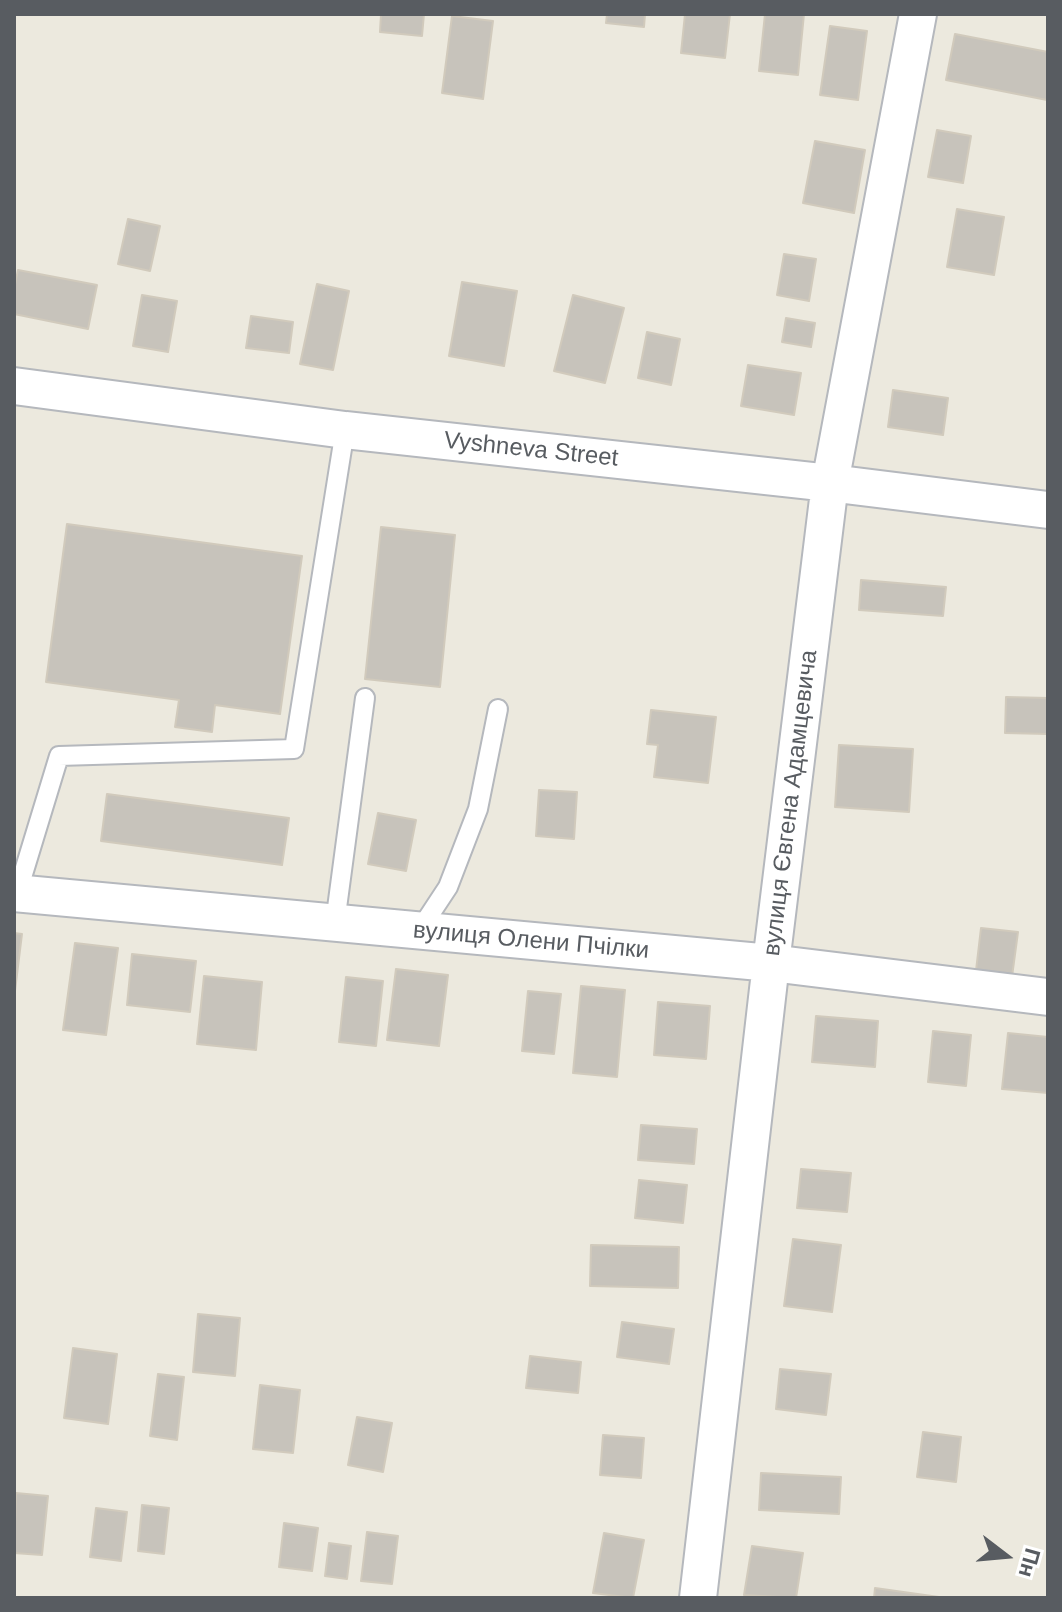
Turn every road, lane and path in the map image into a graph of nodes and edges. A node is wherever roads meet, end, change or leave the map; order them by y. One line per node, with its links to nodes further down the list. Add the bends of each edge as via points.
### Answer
1 (918, 14): 4 (street, вулиця Євгена Адамцевича)
2 (14, 386): 3 (street, Vyshneva Street)
3 (345, 430): 4 (street, Vyshneva Street); 8 (lane, via 294,749 59,756)
4 (830, 483): 5 (street, Vyshneva Street); 11 (street, вулиця Євгена Адамцевича)
5 (1048, 510)
6 (365, 698): 9 (lane)
7 (498, 709): 10 (lane, via 478,809 448,887)
8 (15, 894): 9 (street, вулиця Олени Пчілки)
9 (335, 923): 10 (street, вулиця Олени Пчілки)
10 (419, 931): 11 (street, вулиця Олени Пчілки)
11 (771, 963): 12 (street, вулиця Олени Пчілки); 13 (street, вулиця Євгена Адамцевича)
12 (1048, 997)
13 (698, 1598)

